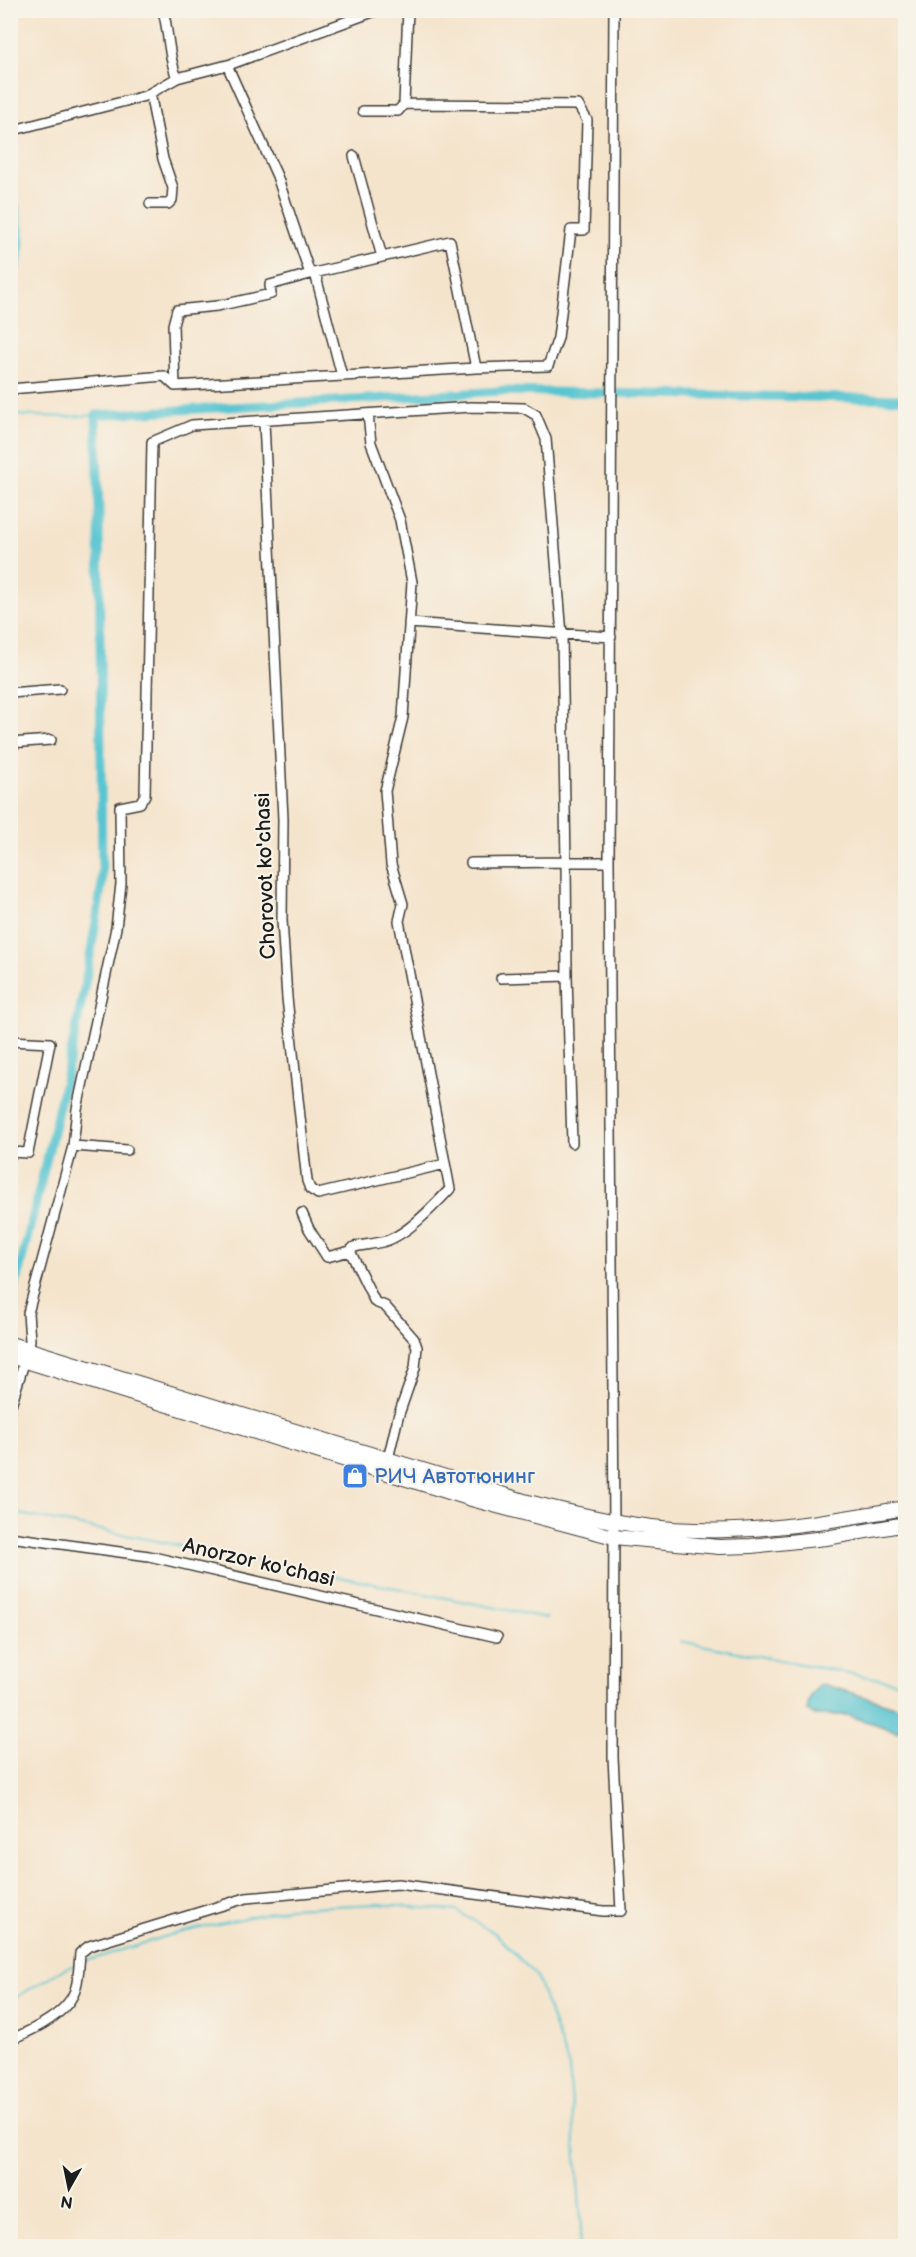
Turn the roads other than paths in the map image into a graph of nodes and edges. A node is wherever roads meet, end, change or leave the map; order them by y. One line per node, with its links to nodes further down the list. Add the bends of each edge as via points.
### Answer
1 (163, 10): 6 (street, via 171,66)
2 (378, 10): 5 (street)
3 (408, 10): 8 (street)
4 (614, 10): 25 (street)
5 (227, 65): 6 (street); 16 (street, via 277,176)
6 (177, 78): 7 (street)
7 (150, 93): 10 (street); 12 (street, via 173,188 168,204)
8 (404, 104): 9 (street, via 398,111); 17 (street, via 578,105 587,120 584,230 571,230 558,338 548,366)
9 (363, 111)
10 (10, 131)
11 (354, 156): 14 (street)
12 (150, 204)
13 (10, 225): 15 (street)
14 (382, 257): 16 (street); 17 (street, via 450,241)
15 (10, 260)
16 (313, 273): 18 (street); 19 (street, via 270,285 271,294 177,310 172,324)
17 (476, 368): 18 (street)
18 (342, 376): 19 (street)
19 (175, 386): 20 (street, via 164,376)
20 (10, 389)
21 (368, 414): 22 (street); 23 (street, via 371,443 405,543 412,582); 24 (street, via 471,407 524,408 536,415 546,439)
22 (264, 422): 37 (street, via 192,425 152,442 146,789 140,803 120,807 121,884 116,928 77,1109); 40 (street, Chorovot ko'chasi, via 283,819 282,920 307,1181 310,1190 318,1194)
23 (410, 623): 24 (street); 40 (street, via 403,717 385,791 387,836 403,904 399,921)
24 (562, 635): 25 (street); 30 (street)
25 (611, 637): 31 (street)
26 (60, 689): 27 (street)
27 (10, 693)
28 (51, 740): 29 (street)
29 (10, 743)
30 (566, 862): 31 (street); 32 (street); 33 (street)
31 (609, 862): 49 (street)
32 (471, 863)
33 (567, 976): 34 (street); 36 (street)
34 (501, 978)
35 (10, 1041): 39 (street, via 50,1043 27,1153)
36 (572, 1143)
37 (73, 1146): 38 (street); 44 (street, via 28,1313 30,1340)
38 (128, 1149)
39 (10, 1152)
40 (445, 1164): 42 (street, via 450,1189 429,1212 393,1237)
41 (302, 1213): 42 (street, via 327,1257)
42 (350, 1251): 47 (street, via 375,1302 385,1306 414,1338 417,1347 415,1368)
43 (10, 1344): 44 (highway)
44 (26, 1354): 45 (highway); 46 (street); 47 (highway); 52 (highway, via 475,1500)
45 (10, 1356)
46 (10, 1408)
47 (388, 1459): 49 (highway, via 524,1501)
48 (906, 1508): 49 (highway, via 806,1525 745,1530)
49 (614, 1522): 52 (street)
50 (906, 1524): 52 (highway, via 751,1546 719,1547)
51 (10, 1537): 53 (street, Anorzor ko'chasi, via 149,1556)
52 (614, 1537): 54 (street, via 613,1757 621,1911 398,1884 246,1898 89,1946 80,1953 74,1992 58,2013 37,2029)
53 (497, 1637)
54 (10, 2040)

